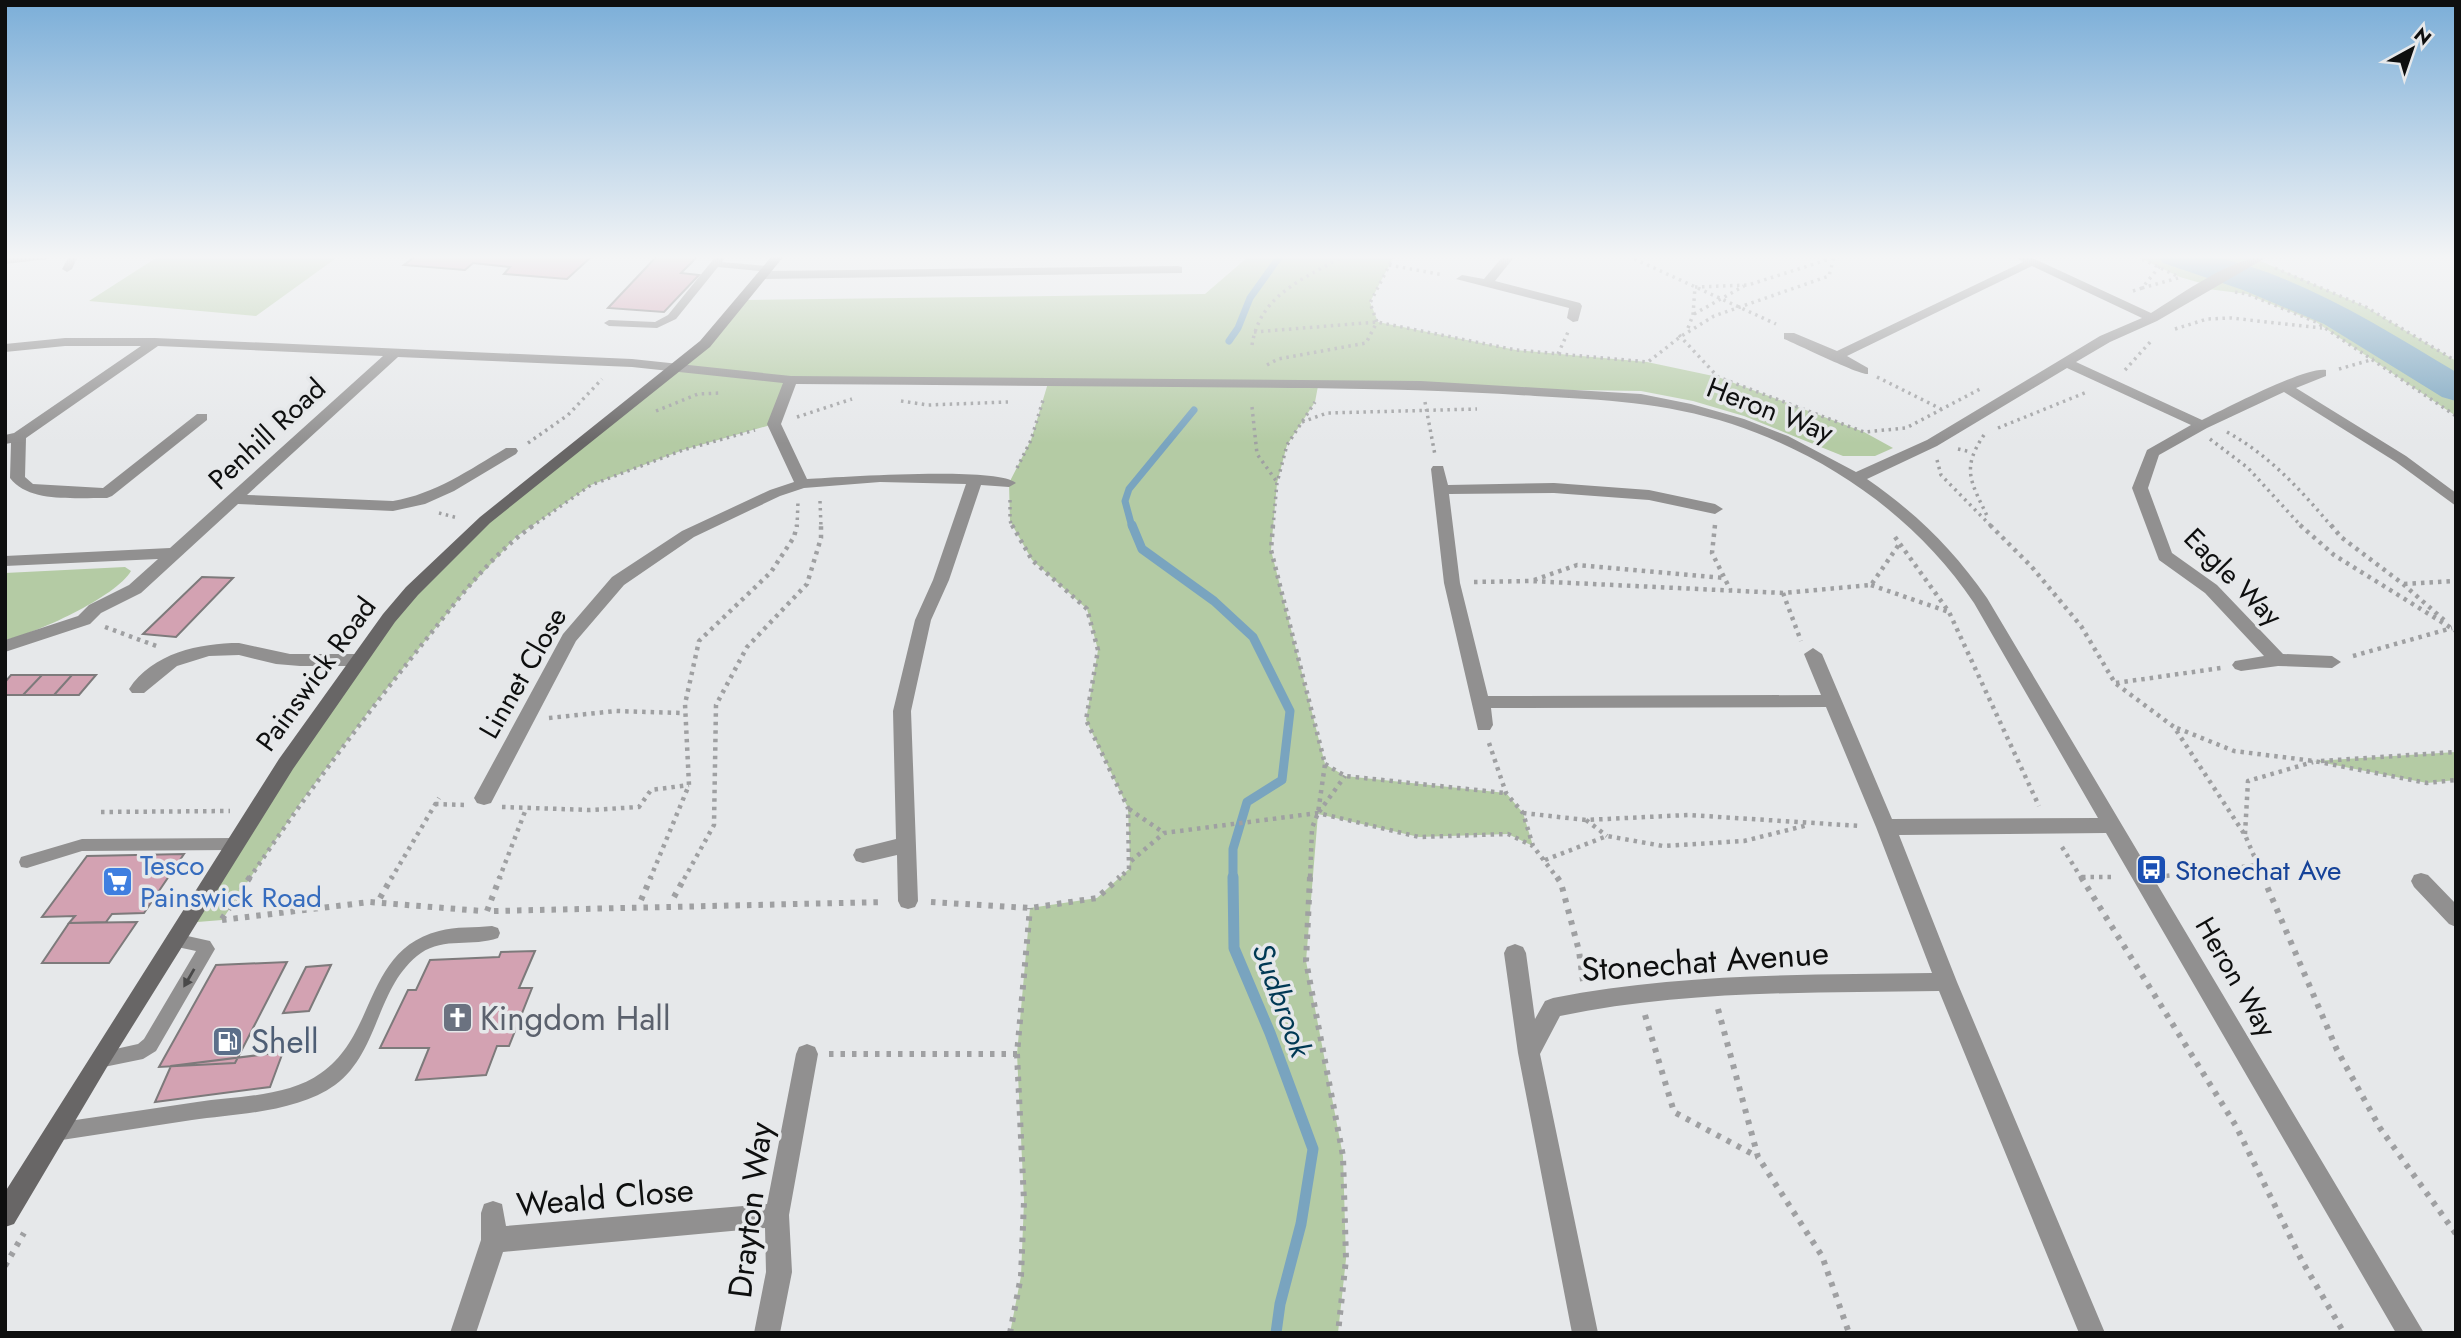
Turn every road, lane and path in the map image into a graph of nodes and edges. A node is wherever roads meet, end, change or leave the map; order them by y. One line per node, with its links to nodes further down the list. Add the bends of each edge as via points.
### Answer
1 (669, 318): 14 (lane, via 657,325)
2 (726, 318): 31 (main road, Painswick Road)
3 (1262, 318): 19 (path)
4 (1375, 318): 15 (path)
5 (1691, 318): 17 (path)
6 (1710, 318): 17 (path)
7 (1765, 318): 21 (path)
8 (1915, 318): 27 (street)
9 (2151, 318): 30 (street)
10 (2220, 318): 18 (path)
11 (2235, 318): 16 (path)
12 (2304, 318): 16 (path)
13 (2385, 318): 29 (path)
14 (609, 323)
15 (1377, 323): 19 (path); 20 (path, via 1516,350 1647,362); 39 (path, via 1366,343 1278,359)
16 (2326, 328): 28 (path)
17 (1687, 329): 20 (path)
18 (2174, 330)
19 (1254, 332): 24 (path)
20 (1679, 335): 49 (path, via 1718,377 1864,432 1906,428)
21 (1789, 336): 27 (street)
22 (2155, 338): 37 (path)
23 (155, 342): 25 (street, Heron Way, via 65,342); 26 (street, Heron Way); 59 (street)
24 (1252, 345)
25 (5, 348)
26 (394, 353): 31 (street, Heron Way); 70 (street, Penhill Road)
27 (1837, 356): 32 (street)
28 (2374, 359): 33 (path); 51 (path)
29 (2456, 361)
30 (2066, 362): 37 (street); 60 (street)
31 (680, 366): 35 (street, Heron Way); 75 (main road, Painswick Road)
32 (1863, 371): 49 (path)
33 (2321, 373): 40 (street, Eagle Way)
34 (603, 378): 61 (path, via 557,426)
35 (791, 380): 36 (street, Heron Way); 54 (street)
36 (859, 380): 39 (street, Heron Way); 54 (path, via 856,398)
37 (2113, 383): 56 (street); 57 (path)
38 (1989, 384): 49 (path)
39 (1224, 385): 63 (street, Heron Way, via 1421,385 1641,398 1750,426 1820,456)
40 (2285, 387): 56 (street, Eagle Way); 71 (street, via 2401,459)
41 (698, 394): 53 (path)
42 (1043, 400): 66 (path, via 1031,440)
43 (1438, 401): 50 (path, via 1425,401)
44 (1315, 402): 55 (path)
45 (1451, 402): 46 (path)
46 (1477, 403)
47 (1252, 407): 67 (path, via 1257,454)
48 (1489, 409): 50 (path)
49 (1942, 410)
50 (1427, 411): 55 (path, via 1327,413); 62 (path)
51 (2456, 416)
52 (202, 417): 59 (street, via 107,493 28,488 17,478)
53 (647, 417)
54 (774, 424): 69 (street); 143 (path, via 684,450 591,485 516,537 461,595 372,707 222,920 370,902)
55 (1298, 425): 67 (path, via 1287,445)
56 (2202, 425): 85 (path, via 2249,444 2299,487 2342,537); 90 (path, via 2334,555); 95 (street, Eagle Way, via 2152,453 2140,488 2165,556 2211,589)
57 (1997, 429)
58 (1984, 435): 74 (path, via 1966,468)
59 (12, 438)
60 (1932, 443): 63 (street); 74 (path, via 1941,475)
61 (511, 451): 72 (street, via 449,488)
62 (1438, 469): 68 (street)
63 (1856, 478): 124 (street, Heron Way, via 1893,504 1957,566)
64 (975, 480): 65 (street, Linnet Close, via 880,478); 66 (street, Linnet Close); 131 (street, via 923,620 902,711)
65 (822, 483): 69 (street, Linnet Close); 138 (path, via 821,538 807,584 747,647 716,705 714,825)
66 (1009, 483): 116 (path, via 1010,521 1031,560 1087,609 1098,650 1086,720)
67 (1277, 483): 108 (path, via 1271,550)
68 (1441, 490): 73 (street, via 1555,488 1636,494); 83 (street)
69 (800, 492): 111 (path, via 794,537 771,572 699,641 685,704); 114 (street, Linnet Close, via 775,494 688,534 618,581 569,638)
70 (236, 499): 72 (street); 78 (street, Penhill Road)
71 (2456, 501)
72 (408, 503): 75 (path)
73 (1717, 509): 80 (path, via 1712,553)
74 (1989, 522): 98 (path, via 2081,626)
75 (479, 525): 94 (main road, Painswick Road, via 412,591)
76 (1892, 534): 77 (path)
77 (1900, 543): 84 (path); 88 (path)
78 (174, 553): 79 (street); 89 (street, Penhill Road, via 135,589)
79 (5, 561)
80 (1725, 578): 81 (path, via 1577,565); 86 (path)
81 (1529, 581): 83 (path); 86 (path)
82 (2456, 581): 85 (path)
83 (1452, 583): 101 (street)
84 (1871, 584): 87 (path); 88 (path)
85 (2403, 584): 90 (path)
86 (1730, 590): 87 (path)
87 (1783, 593): 92 (path, via 1804,648)
88 (1949, 612): 125 (path)
89 (84, 620): 91 (street, Penhill Road); 93 (path)
90 (2455, 629): 96 (path)
91 (5, 646)
92 (1813, 654): 100 (street)
93 (185, 656): 94 (street, via 241,649 280,659); 99 (street, via 155,670)
94 (357, 660): 118 (main road, Painswick Road)
95 (2278, 660): 96 (street, Eagle Way); 97 (street)
96 (2332, 662)
97 (2241, 665): 98 (path)
98 (2115, 683): 105 (path)
99 (138, 689)
100 (1832, 701): 101 (street); 126 (street)
101 (1481, 702): 104 (street)
102 (683, 713): 103 (path, via 616,711)
103 (543, 719)
104 (1484, 725): 112 (path)
105 (2174, 727): 107 (path, via 2234,751); 128 (path)
106 (2456, 752): 107 (path)
107 (2314, 761): 110 (path, via 2427,783); 128 (path, via 2248,781)
108 (1325, 764): 109 (path); 120 (path)
109 (1345, 776): 112 (path); 120 (path)
110 (2456, 780)
111 (690, 785): 114 (path, via 651,790 639,807 590,810); 140 (path)
112 (1506, 793): 121 (path)
113 (439, 798): 139 (path)
114 (486, 803): 115 (path)
115 (435, 804)
116 (1128, 808): 127 (path); 135 (path)
117 (526, 809): 143 (path)
118 (256, 810): 119 (path); 130 (main road, Painswick Road)
119 (101, 812)
120 (1318, 813): 127 (path); 132 (path, via 1419,837 1508,834); 166 (path, via 1312,828 1306,961 1343,1156 1346,1259)
121 (1523, 813): 122 (path); 132 (path)
122 (1586, 820): 123 (path, via 1688,815); 129 (path)
123 (1813, 824): 126 (path); 129 (path, via 1744,841 1663,846)
124 (2112, 825): 125 (street); 171 (street, Heron Way)
125 (2048, 826): 126 (street); 170 (path, via 2236,1126 2302,1261)
126 (1886, 827): 148 (street)
127 (1164, 834): 135 (path)
128 (2245, 835): 161 (path, via 2336,1050 2380,1128)
129 (1606, 836): 134 (path)
130 (234, 844): 136 (lane, via 82,845); 146 (main road, Painswick Road)
131 (906, 845): 133 (street); 141 (street)
132 (1533, 846): 134 (path)
133 (863, 855)
134 (1545, 860): 151 (path, via 1561,883)
135 (1130, 861): 142 (path, via 1129,869 1097,898)
136 (27, 862)
137 (2421, 881): 144 (street)
138 (674, 897)
139 (380, 898)
140 (641, 900)
141 (908, 901): 142 (path); 143 (path)
142 (1030, 908): 154 (path)
143 (487, 911)
144 (2456, 918)
145 (492, 933): 156 (lane, via 440,937 408,953 386,982 347,1064 314,1087 235,1105)
146 (174, 940): 155 (main road, Painswick Road); 155 (lane, one-way to 155, via 206,948 150,1045 143,1051)
147 (1515, 953): 152 (street)
148 (1946, 982): 149 (street, Stonechat Avenue); 169 (street)
149 (1713, 988): 150 (street, Stonechat Avenue); 157 (path)
150 (1639, 994): 151 (street, Stonechat Avenue); 157 (path, via 1674,1112)
151 (1586, 1000): 152 (street, Stonechat Avenue, via 1553,1007)
152 (1529, 1053): 167 (street)
153 (807, 1054): 154 (path); 160 (street, Drayton Way)
154 (1017, 1054): 165 (path, via 1024,1201 1021,1276)
155 (99, 1060): 156 (main road, Painswick Road)
156 (55, 1132): 159 (main road, Painswick Road)
157 (1758, 1157): 168 (path, via 1822,1256)
158 (493, 1213): 162 (street)
159 (5, 1215)
160 (777, 1215): 162 (street, Weald Close); 164 (street, Drayton Way, via 779,1272)
161 (2456, 1234)
162 (494, 1240): 163 (street, Weald Close)
163 (463, 1333)
164 (767, 1333)
165 (1010, 1333)
166 (1338, 1333)
167 (1585, 1333)
168 (1849, 1333)
169 (2092, 1333)
170 (2344, 1333)
171 (2411, 1333)

